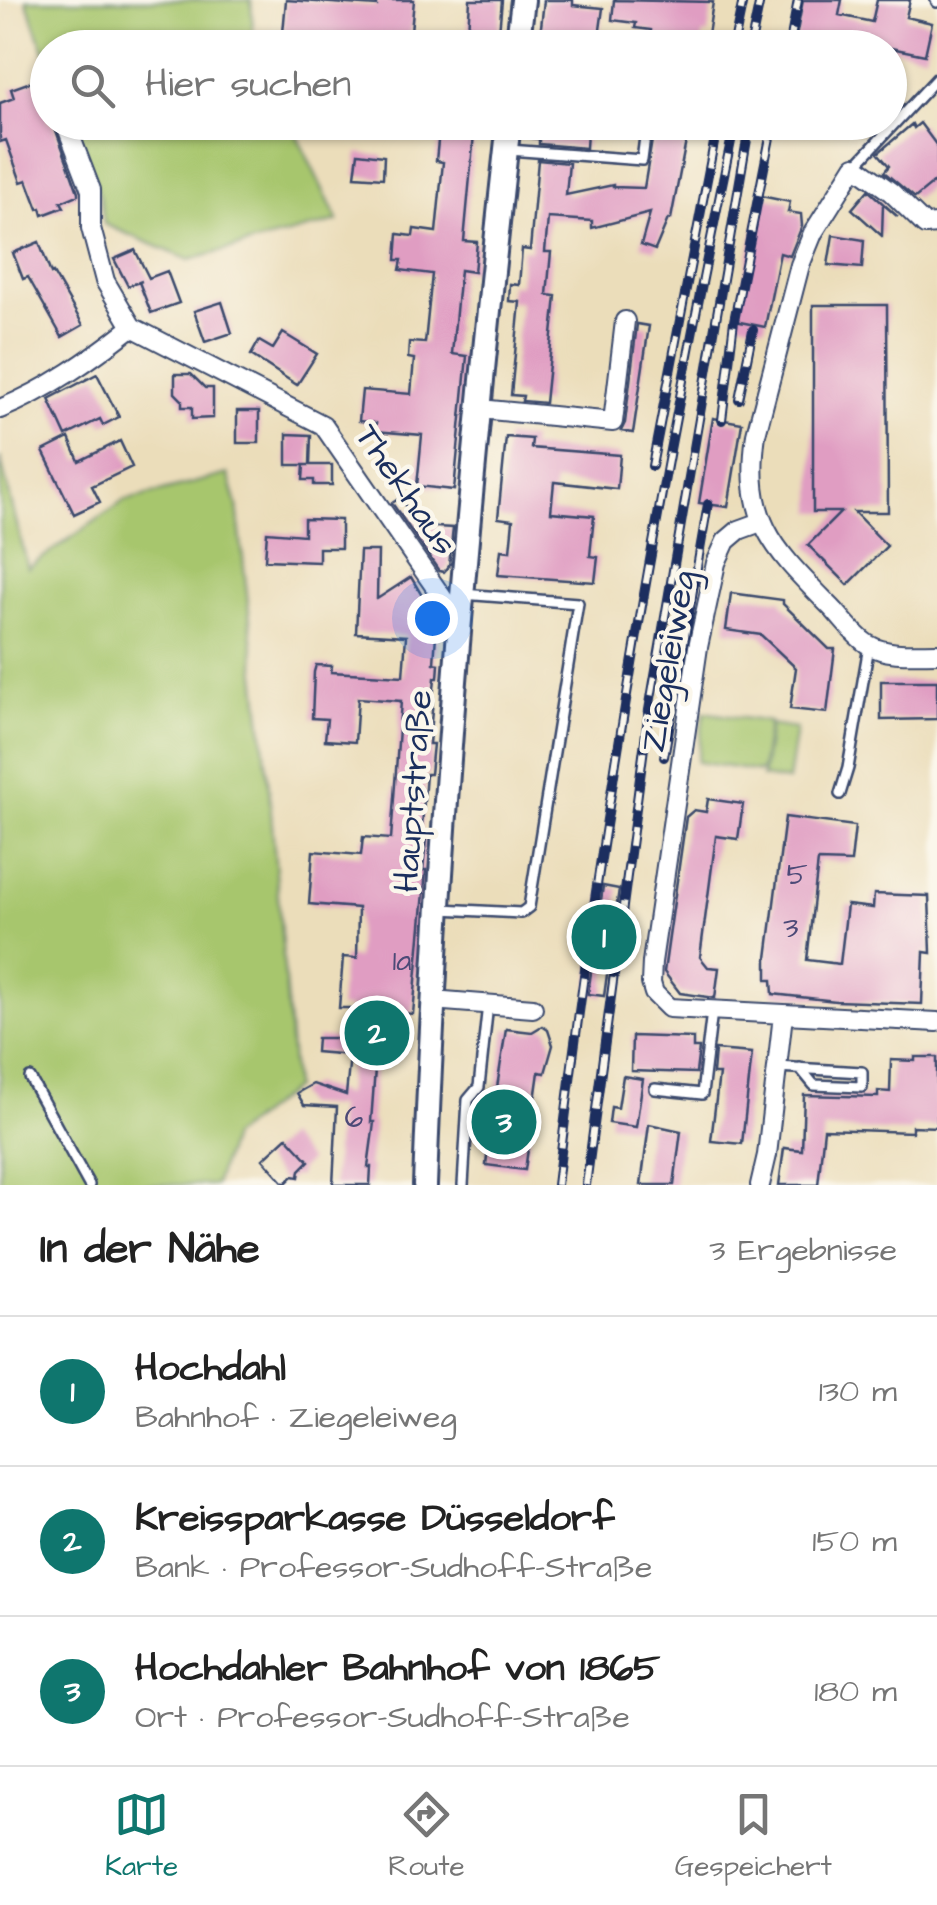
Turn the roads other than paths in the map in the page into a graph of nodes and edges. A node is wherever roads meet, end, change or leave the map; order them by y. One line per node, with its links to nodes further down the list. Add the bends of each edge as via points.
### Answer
1 (522, 0): 2 (street)
2 (520, 30)
3 (937, 78): 4 (lane)
4 (907, 110)
5 (72, 140): 13 (street, via 91,190 91,228 105,281)
6 (507, 140): 9 (street, Hauptstraße)
7 (645, 140): 9 (lane, via 642,160)
8 (879, 140): 10 (lane)
9 (506, 150): 15 (street, Hauptstraße)
10 (855, 166): 11 (street, via 924,225); 16 (street, via 812,233 775,354 752,462)
11 (937, 224)
12 (625, 321): 15 (street, via 613,422)
13 (132, 326): 14 (street, via 88,360); 17 (street, Thekhaus, via 323,426 420,566)
14 (0, 408)
15 (480, 410): 17 (street, Hauptstraße)
16 (761, 522): 18 (street, via 780,554); 25 (street, Ziegeleiweg, via 726,541 716,563 652,962 654,993 669,1008)
17 (460, 606): 21 (street, Hauptstraße); 21 (lane, via 538,599 578,603 529,908)
18 (870, 646): 19 (street); 20 (lane)
19 (937, 653)
20 (840, 794)
21 (438, 909): 22 (street, Hauptstraße)
22 (432, 1000): 23 (street); 33 (street, Hauptstraße)
23 (488, 1004): 24 (street); 34 (lane, via 479,1087 468,1100)
24 (534, 1008)
25 (712, 1012): 26 (street); 31 (lane, via 702,1094)
26 (783, 1015): 27 (street); 28 (street)
27 (937, 1022)
28 (777, 1067): 29 (lane); 35 (street)
29 (800, 1068): 29 (lane, via 862,1072 862,1087 814,1084)
30 (30, 1078): 32 (lane)
31 (655, 1090)
32 (89, 1185)
33 (425, 1185)
34 (463, 1185)
35 (760, 1185)

